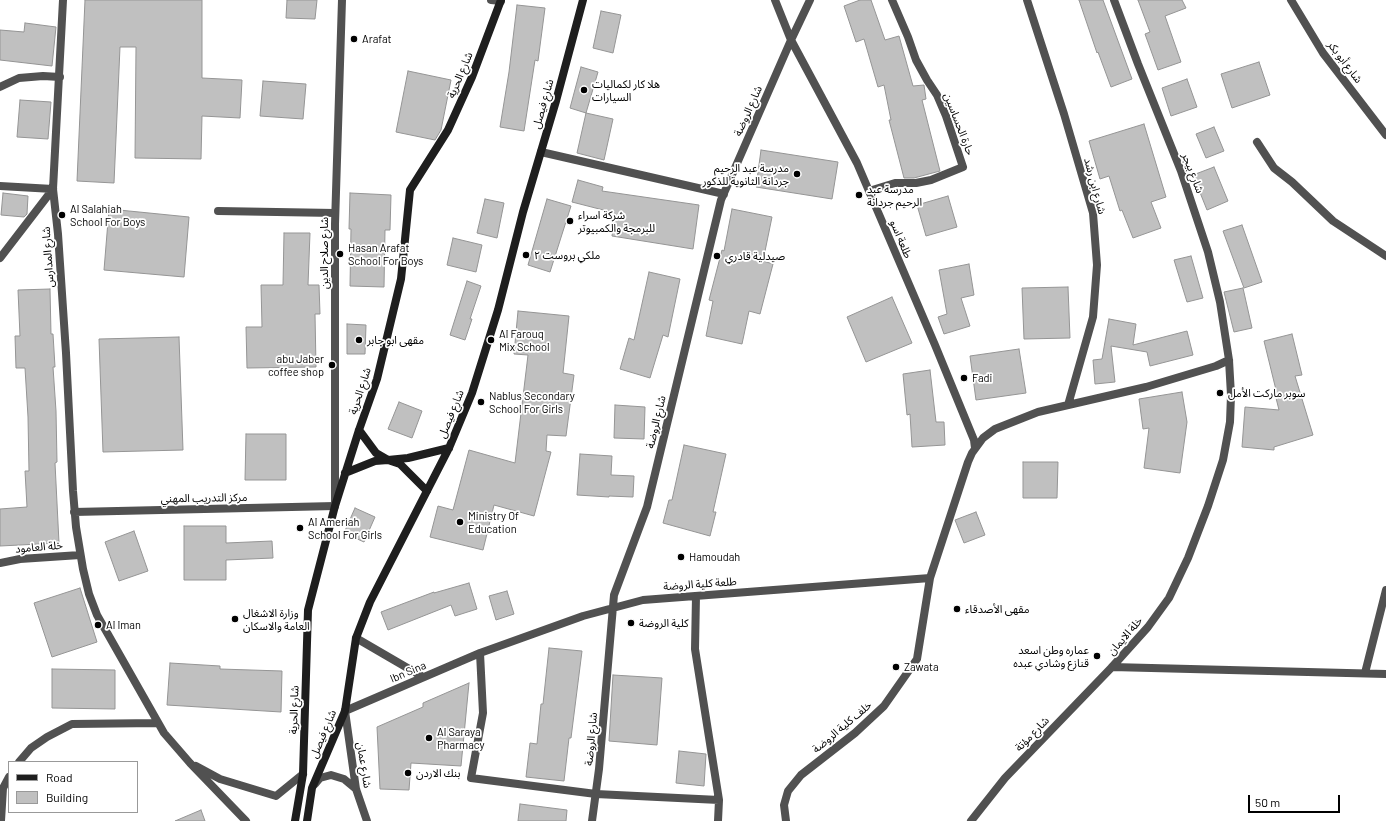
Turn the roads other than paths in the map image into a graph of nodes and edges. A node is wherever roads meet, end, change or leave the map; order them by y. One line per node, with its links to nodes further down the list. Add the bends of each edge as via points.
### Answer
1 (63, 0): 13 (street, شارع المدارس)
2 (342, 0): 23 (street, شارع صلاح الدين)
3 (491, 0): 11 (street)
4 (583, 0): 17 (main road, شارع فيصل)
5 (775, 0): 12 (street, طلعة اسو)
6 (810, 0): 12 (street, شارع الروضة)
7 (892, 0): 20 (street, حارة الحساسين, via 916,60 943,109 963,167 931,180 895,183)
8 (1027, 0): 27 (street, شارع ابن رشد, via 1064,114 1092,213 1097,264 1093,317)
9 (1114, 0): 26 (street, شارع بيجر, via 1200,225 1220,302)
10 (1291, 0): 15 (street, شارع أبو بكر, via 1323,53)
11 (501, 1): 28 (main road, شارع الحرية, via 472,77 448,130 410,190 401,279 377,379)
12 (790, 40): 20 (street, طلعة اسو, via 857,163); 21 (street, شارع الروضة)
13 (60, 77): 14 (street, via 19,78); 19 (street, شارع المدارس)
14 (0, 87)
15 (1386, 135)
16 (1258, 142): 24 (street, via 1274,168 1333,221)
17 (541, 152): 21 (street); 29 (main road, شارع فيصل, via 498,310 472,393)
18 (0, 186): 19 (street)
19 (53, 189): 25 (street); 35 (street, شارع المدارس, via 66,345)
20 (869, 191): 30 (street, طلعة اسو, via 974,440)
21 (724, 194): 41 (street, شارع الروضة, via 698,291 647,507 614,595)
22 (218, 211): 23 (street)
23 (335, 213): 34 (street, شارع صلاح الدين)
24 (1386, 256)
25 (0, 258)
26 (1229, 360): 27 (street, خلف كلية الروضة, via 1146,387); 44 (street, خلة الايمان, via 1232,395 1230,422 1223,460 1208,506 1169,598 1148,627)
27 (1068, 405): 30 (street, خلف كلية الروضة, via 1038,412 995,429)
28 (359, 430): 31 (main road, via 376,453); 32 (main road, شارع الحرية)
29 (449, 448): 31 (main road); 33 (main road, شارع فيصل)
30 (975, 448): 38 (street, خلف كلية الروضة, via 968,462)
31 (388, 460): 32 (main road, via 375,461); 33 (main road, via 400,464)
32 (345, 473): 34 (main road, شارع الحرية)
33 (427, 491): 42 (main road, شارع فيصل, via 370,602)
34 (335, 506): 35 (street, مركز التدريب المهني); 52 (main road, شارع الحرية, via 308,610)
35 (74, 512): 36 (street, شارع المدارس)
36 (80, 555): 37 (street, خلة العامود); 49 (street, شارع المدارس, via 95,610)
37 (0, 563)
38 (930, 578): 40 (street, طلعة كلية الروضة); 65 (street, خلف كلية الروضة, via 917,659 884,706 855,733 796,780 788,791 784,805)
39 (1386, 590): 45 (street)
40 (696, 596): 41 (street, طلعة كلية الروضة, via 643,600); 57 (street, via 695,649)
41 (613, 607): 43 (street, طلعة كلية الروضة); 56 (street, شارع الروضة)
42 (356, 638): 47 (street); 48 (main road, شارع فيصل)
43 (480, 653): 47 (street, Ibn Sina); 56 (street, via 483,713 471,778)
44 (1112, 667): 45 (street, خلة الايمان); 66 (street, شارع مؤتة, via 1005,778)
45 (1365, 673): 46 (street, خلة الايمان)
46 (1386, 674)
47 (423, 677): 48 (street, Ibn Sina)
48 (344, 711): 54 (main road, شارع فيصل); 55 (street, شارع عمان)
49 (158, 723): 50 (street, via 72,724 31,748); 51 (street, شارع المدارس)
50 (20, 761)
51 (190, 763): 52 (street, via 220,779 276,796); 59 (street, شارع المدارس)
52 (303, 774): 60 (main road, شارع الحرية)
53 (8, 779): 58 (street, via 3,788)
54 (312, 788): 55 (street, via 320,778 331,775 344,779); 61 (main road, شارع فيصل)
55 (356, 789): 62 (street, شارع عمان)
56 (596, 794): 57 (street); 63 (street, شارع الروضة)
57 (719, 800): 64 (street)
58 (1, 821)
59 (246, 821)
60 (295, 821)
61 (307, 821)
62 (367, 821)
63 (592, 821)
64 (718, 821)
65 (786, 821)
66 (971, 821)

